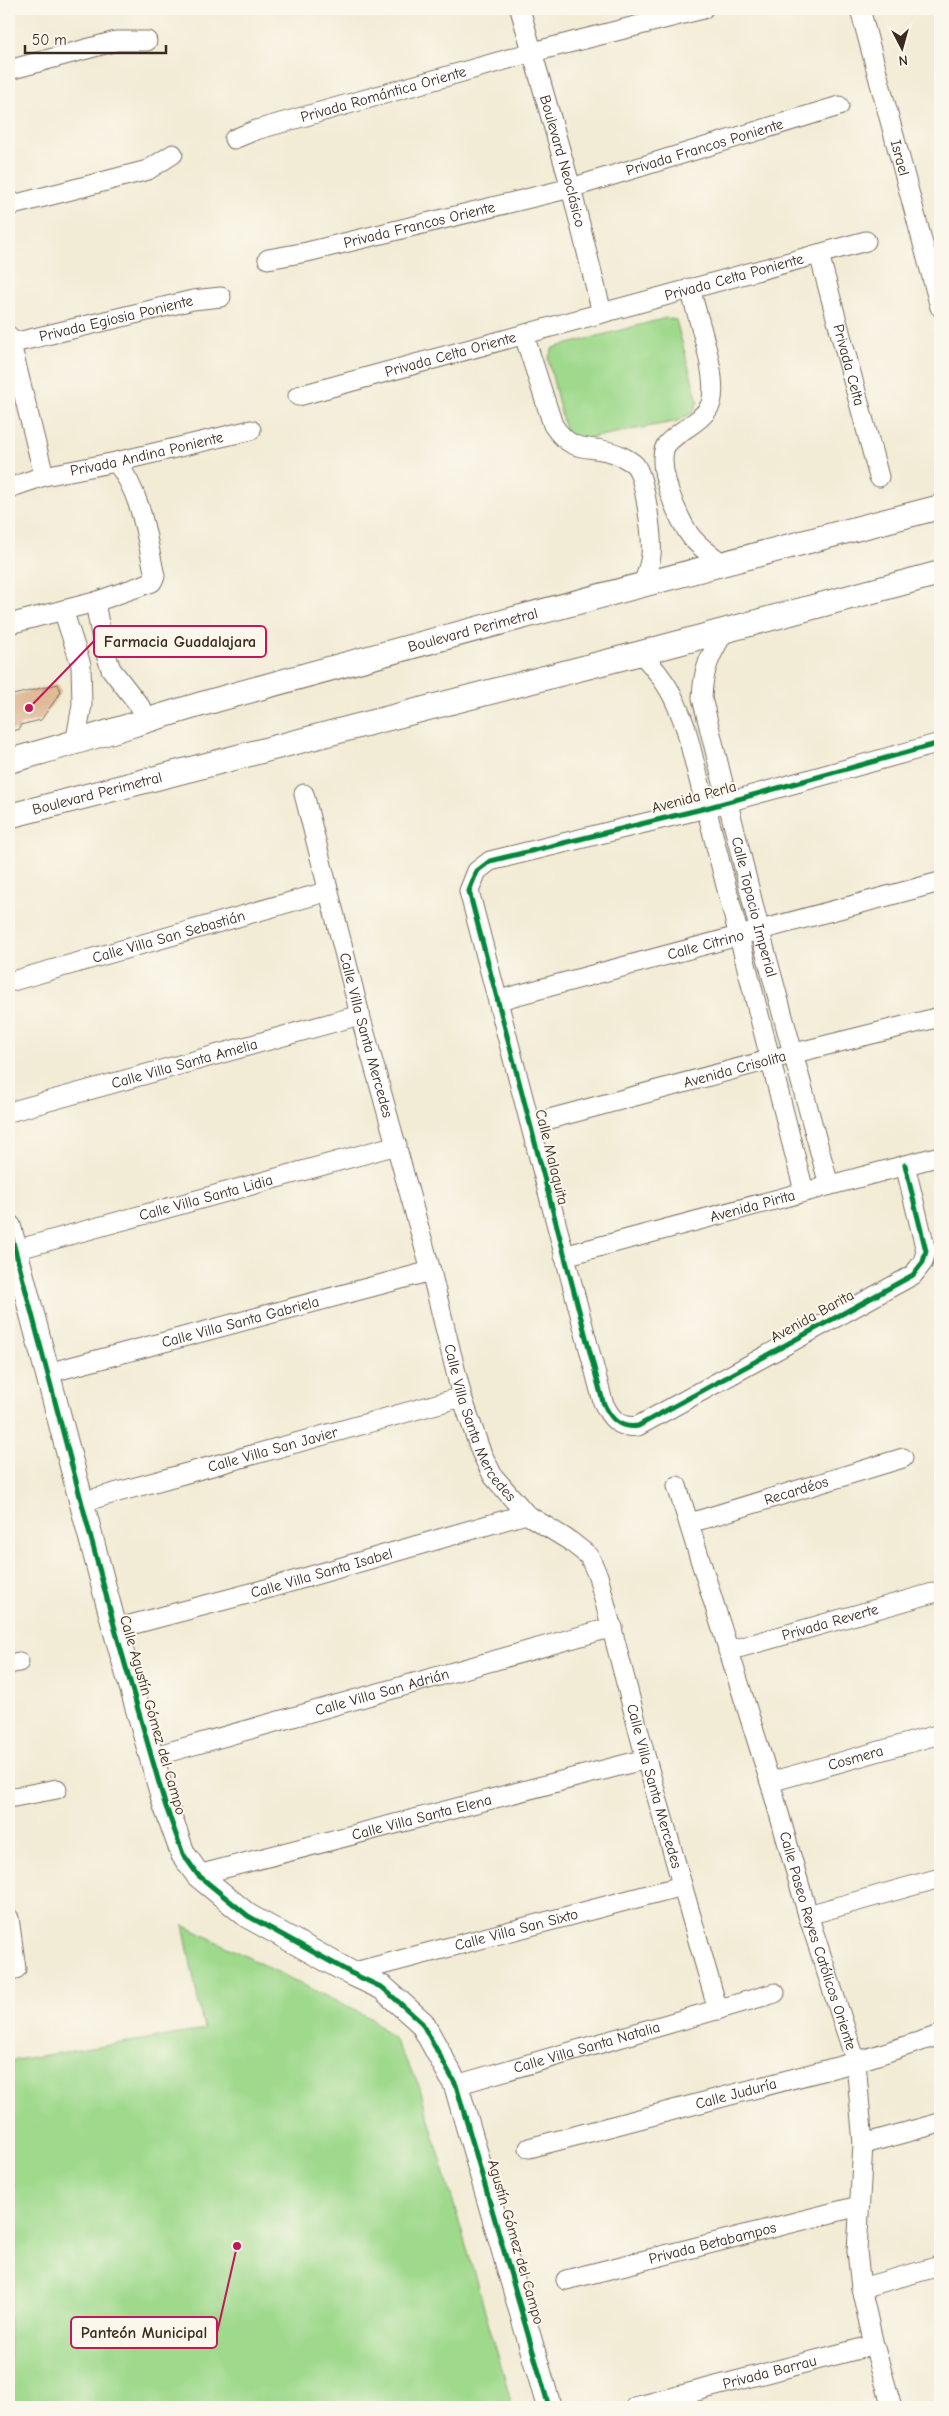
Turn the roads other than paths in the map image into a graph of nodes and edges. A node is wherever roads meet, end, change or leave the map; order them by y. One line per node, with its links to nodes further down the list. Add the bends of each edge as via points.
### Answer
1 (520, 9): 5 (street, Boulevard Neoclásico)
2 (703, 9): 5 (street, Privada Romántica Oriente)
3 (860, 9): 17 (street, Israel)
4 (147, 41): 6 (street, via 116,41)
5 (533, 52): 8 (street, Privada Romántica Oriente); 10 (street, Boulevard Neoclásico)
6 (9, 70)
7 (839, 106): 10 (street, Privada Francos Poniente)
8 (234, 139)
9 (172, 154): 11 (street, via 148,170)
10 (571, 188): 14 (street, Privada Francos Oriente); 18 (street, Boulevard Neoclásico)
11 (9, 206)
12 (866, 241): 13 (street, Privada Celta Poniente)
13 (818, 254): 15 (street, Privada Celta Poniente); 25 (street, Privada Celta)
14 (268, 259)
15 (690, 288): 18 (street, Privada Celta Poniente); 27 (street, via 714,384 711,405 667,443 663,452 661,460)
16 (221, 297): 20 (street, Privada Egiosia Poniente, via 193,300)
17 (940, 307)
18 (602, 313): 19 (street, Privada Celta Oriente)
19 (524, 335): 21 (street, Privada Celta Oriente); 28 (street, via 553,425 561,438 578,448 618,455 635,465)
20 (9, 341): 24 (street)
21 (298, 396)
22 (251, 430): 23 (street, Privada Andina Poniente)
23 (116, 462): 24 (street, Privada Andina Poniente); 33 (street, via 129,478 136,494 154,576 152,582)
24 (44, 476): 26 (street, Privada Andina Poniente)
25 (879, 477)
26 (9, 488)
27 (671, 496): 28 (street); 30 (street, via 682,524 693,540)
28 (645, 502): 32 (street, via 652,536 651,556)
29 (940, 507): 30 (street, Boulevard Perimetral)
30 (722, 564): 32 (street, Boulevard Perimetral)
31 (940, 573): 36 (street, Boulevard Perimetral)
32 (643, 585): 42 (street, Boulevard Perimetral)
33 (95, 602): 34 (street); 38 (street)
34 (63, 610): 35 (street); 39 (street)
35 (9, 624)
36 (725, 630): 37 (street, Boulevard Perimetral); 40 (street, Calle Topacio Imperial, via 703,675)
37 (641, 653): 41 (street, Calle Topacio Imperial, via 664,678); 51 (street, Boulevard Perimetral)
38 (106, 657): 39 (street); 42 (street, via 111,669)
39 (81, 665): 45 (street, via 82,705)
40 (702, 698): 41 (street); 43 (street, Calle Topacio Imperial)
41 (678, 706): 46 (street, Calle Topacio Imperial)
42 (149, 718): 45 (street, Boulevard Perimetral)
43 (713, 741): 46 (street); 49 (street, Calle Topacio Imperial)
44 (940, 743): 49 (street, Avenida Perla)
45 (75, 744): 47 (street, Boulevard Perimetral)
46 (690, 748): 50 (street, Calle Topacio Imperial)
47 (9, 761)
48 (304, 794): 53 (street, Calle Villa Santa Mercedes)
49 (729, 801): 50 (street, Avenida Perla); 55 (street, Calle Topacio Imperial)
50 (706, 808): 54 (street, Avenida Perla, via 490,861 477,871); 56 (street, Calle Topacio Imperial)
51 (9, 816)
52 (940, 882): 55 (street, Calle Citrino)
53 (329, 891): 57 (street, Calle Villa San Sebastián); 59 (street, Calle Villa Santa Mercedes)
54 (469, 891): 58 (street, Calle Malaquita)
55 (760, 932): 56 (street, Calle Citrino); 61 (street, Calle Topacio Imperial)
56 (740, 938): 58 (street, Calle Citrino); 62 (street, Calle Topacio Imperial)
57 (9, 982)
58 (499, 1000): 64 (street, Calle Malaquita)
59 (360, 1015): 63 (street, Calle Villa Santa Amelia); 65 (street, Calle Villa Santa Mercedes)
60 (940, 1017): 61 (street, Avenida Crisolita)
61 (795, 1053): 62 (street, Avenida Crisolita); 68 (street, Calle Topacio Imperial)
62 (771, 1060): 64 (street, Avenida Crisolita); 69 (street, Calle Topacio Imperial)
63 (9, 1112)
64 (531, 1124): 72 (street, Calle Malaquita)
65 (396, 1145): 71 (street, Calle Villa Santa Lidia); 73 (street, Calle Villa Santa Mercedes)
66 (940, 1156): 67 (street, Avenida Pirita)
67 (905, 1166): 68 (street, Avenida Pirita); 76 (street, Avenida Barita, via 926,1251 923,1262 913,1275 638,1426)
68 (830, 1185): 69 (street, Avenida Pirita)
69 (804, 1191): 72 (street, Avenida Pirita)
70 (9, 1227): 71 (street, Calle Agustín Gómez del Campo)
71 (15, 1250): 74 (street, Calle Agustín Gómez del Campo)
72 (564, 1256): 76 (street, Calle Malaquita, via 603,1402 608,1413)
73 (431, 1272): 74 (street, Calle Villa Santa Gabriela); 75 (street, Calle Villa Santa Mercedes)
74 (48, 1373): 79 (street, Calle Agustín Gómez del Campo)
75 (462, 1397): 79 (street, Calle Villa San Javier); 80 (street, Calle Villa Santa Mercedes, via 492,1476)
76 (620, 1425)
77 (903, 1458): 81 (street, Recardéos)
78 (676, 1486): 81 (street, Calle Paseo Reyes Católicos Oriente)
79 (82, 1502): 84 (street, Calle Agustín Gómez del Campo)
80 (526, 1514): 83 (street, Calle Villa Santa Mercedes, via 589,1556); 84 (street, Calle Villa Santa Isabel)
81 (690, 1523): 85 (street, Calle Paseo Reyes Católicos Oriente)
82 (933, 1593): 85 (street, Privada Reverte)
83 (613, 1627): 87 (street, Calle Villa San Adrián); 88 (street, Calle Villa Santa Mercedes)
84 (115, 1629): 87 (street, Calle Agustín Gómez del Campo)
85 (728, 1651): 89 (street, Calle Paseo Reyes Católicos Oriente)
86 (940, 1734): 89 (street, Cosmera)
87 (151, 1757): 92 (street, Calle Agustín Gómez del Campo, via 183,1854)
88 (646, 1759): 92 (street, Calle Villa Santa Elena); 94 (street, Calle Villa Santa Mercedes)
89 (770, 1782): 95 (street, Calle Paseo Reyes Católicos Oriente)
90 (57, 1790): 91 (street)
91 (9, 1798)
92 (198, 1876): 98 (street, Calle Agustín Gómez del Campo, via 248,1916)
93 (940, 1878): 95 (street)
94 (682, 1886): 98 (street, Calle Villa San Sixto); 100 (street, Calle Villa Santa Mercedes)
95 (808, 1915): 102 (street, Calle Paseo Reyes Católicos Oriente)
96 (9, 1918): 97 (street)
97 (16, 1969)
98 (350, 1974): 103 (street, Calle Agustín Gómez del Campo, via 384,1988 422,2023)
99 (775, 1993): 100 (street, Calle Villa Santa Natalia)
100 (718, 2010): 103 (street, Calle Villa Santa Natalia)
101 (940, 2035): 102 (street, Calle Juduría)
102 (856, 2062): 105 (street, Calle Paseo Reyes Católicos Oriente); 106 (street, Calle Juduría)
103 (456, 2085): 112 (street, Agustín Gómez del Campo)
104 (940, 2122): 105 (street)
105 (863, 2144): 107 (street, Calle Paseo Reyes Católicos Oriente)
106 (529, 2148)
107 (859, 2206): 109 (street, Privada Betabampos); 110 (street, Calle Paseo Reyes Católicos Oriente, via 857,2251)
108 (940, 2266): 110 (street)
109 (566, 2280)
110 (861, 2288): 111 (street, Calle Paseo Reyes Católicos Oriente)
111 (874, 2345): 113 (street, Privada Barrau); 114 (street, Calle Paseo Reyes Católicos Oriente)
112 (549, 2407)
113 (635, 2407)
114 (892, 2407)

